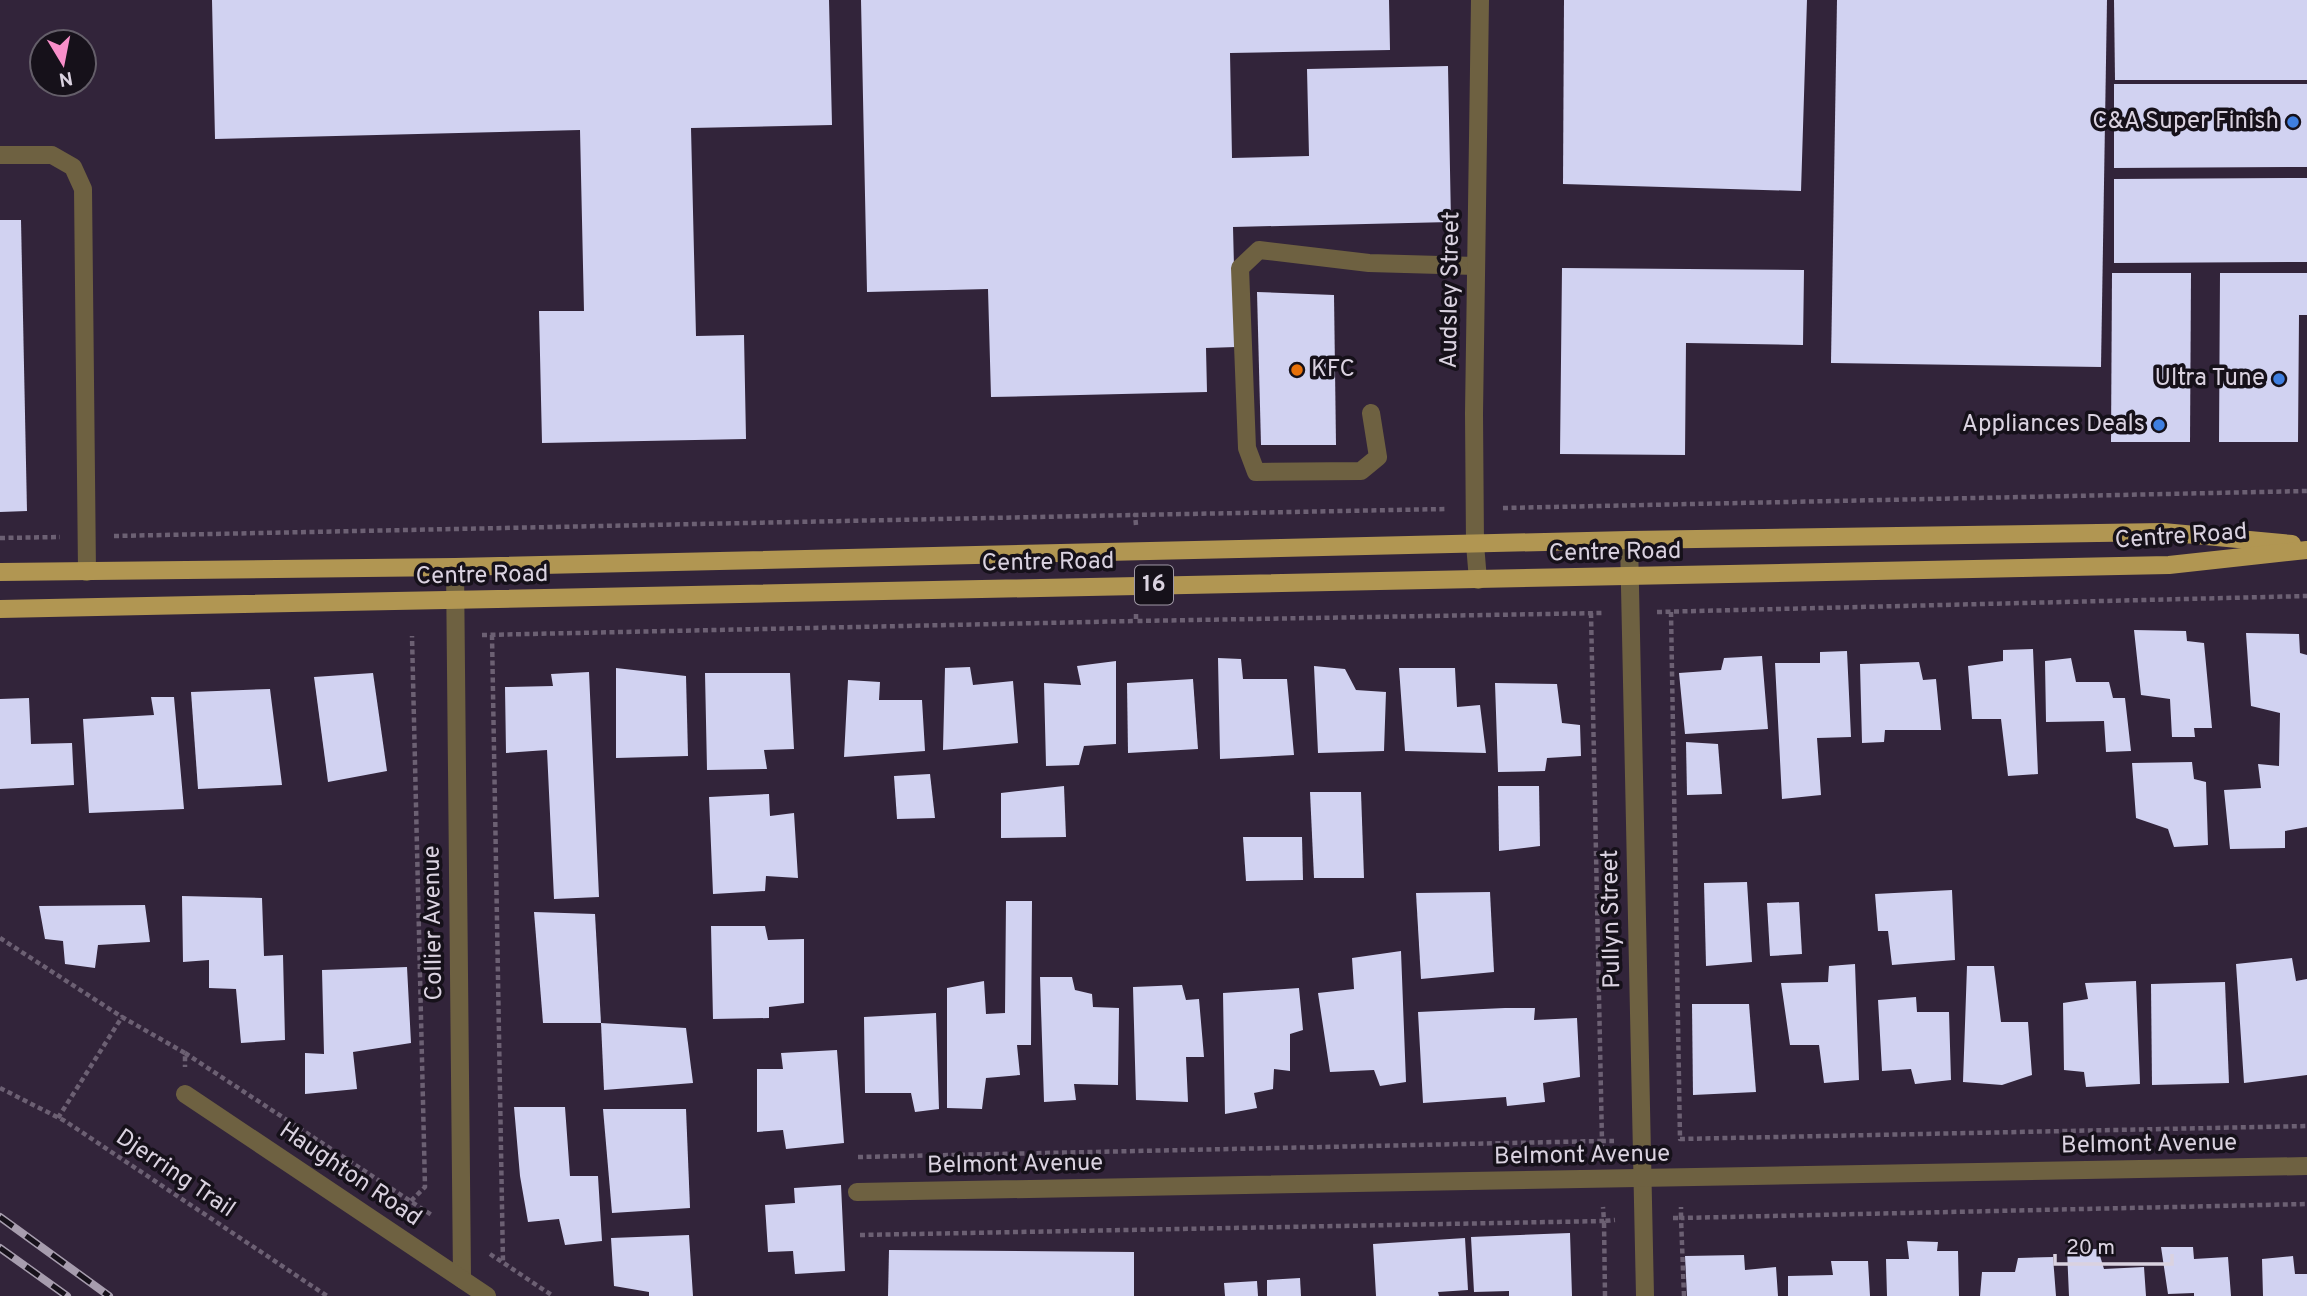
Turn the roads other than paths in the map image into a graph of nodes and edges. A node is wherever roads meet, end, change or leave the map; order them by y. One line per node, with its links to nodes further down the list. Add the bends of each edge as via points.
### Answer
1 (1480, 0): 3 (street, Audsley Street)
2 (0, 155): 10 (street, via 52,155 73,167 83,190)
3 (1476, 266): 4 (street, via 1369,263 1259,250 1240,268 1247,448 1256,471 1361,471 1378,457); 6 (street, Audsley Street)
4 (1371, 413)
5 (1629, 540): 6 (main road, Centre Road / 16); 7 (main road, Centre Road / 16, via 2164,532); 11 (street, Pullyn Street)
6 (1475, 544): 8 (main road, Centre Road / 16); 12 (street, Audsley Street)
7 (2307, 547): 11 (main road, Centre Road / 16, via 2169,565)
8 (455, 567): 10 (main road, Centre Road / 16); 13 (street, Collier Avenue)
9 (0, 572): 10 (main road, Centre Road / 16)
10 (87, 572)
11 (1629, 578): 12 (main road, Centre Road / 16); 17 (street, Pullyn Street)
12 (1478, 580): 13 (main road, Centre Road / 16)
13 (455, 601): 14 (main road, Centre Road / 16); 19 (street, Collier Avenue)
14 (0, 609)
15 (185, 1094): 19 (street, Haughton Road)
16 (2307, 1166): 17 (street, Belmont Avenue)
17 (1642, 1179): 18 (street, Belmont Avenue); 21 (street, Pullyn Street)
18 (857, 1192)
19 (462, 1279): 20 (street, Haughton Road)
20 (488, 1296)
21 (1645, 1296)

